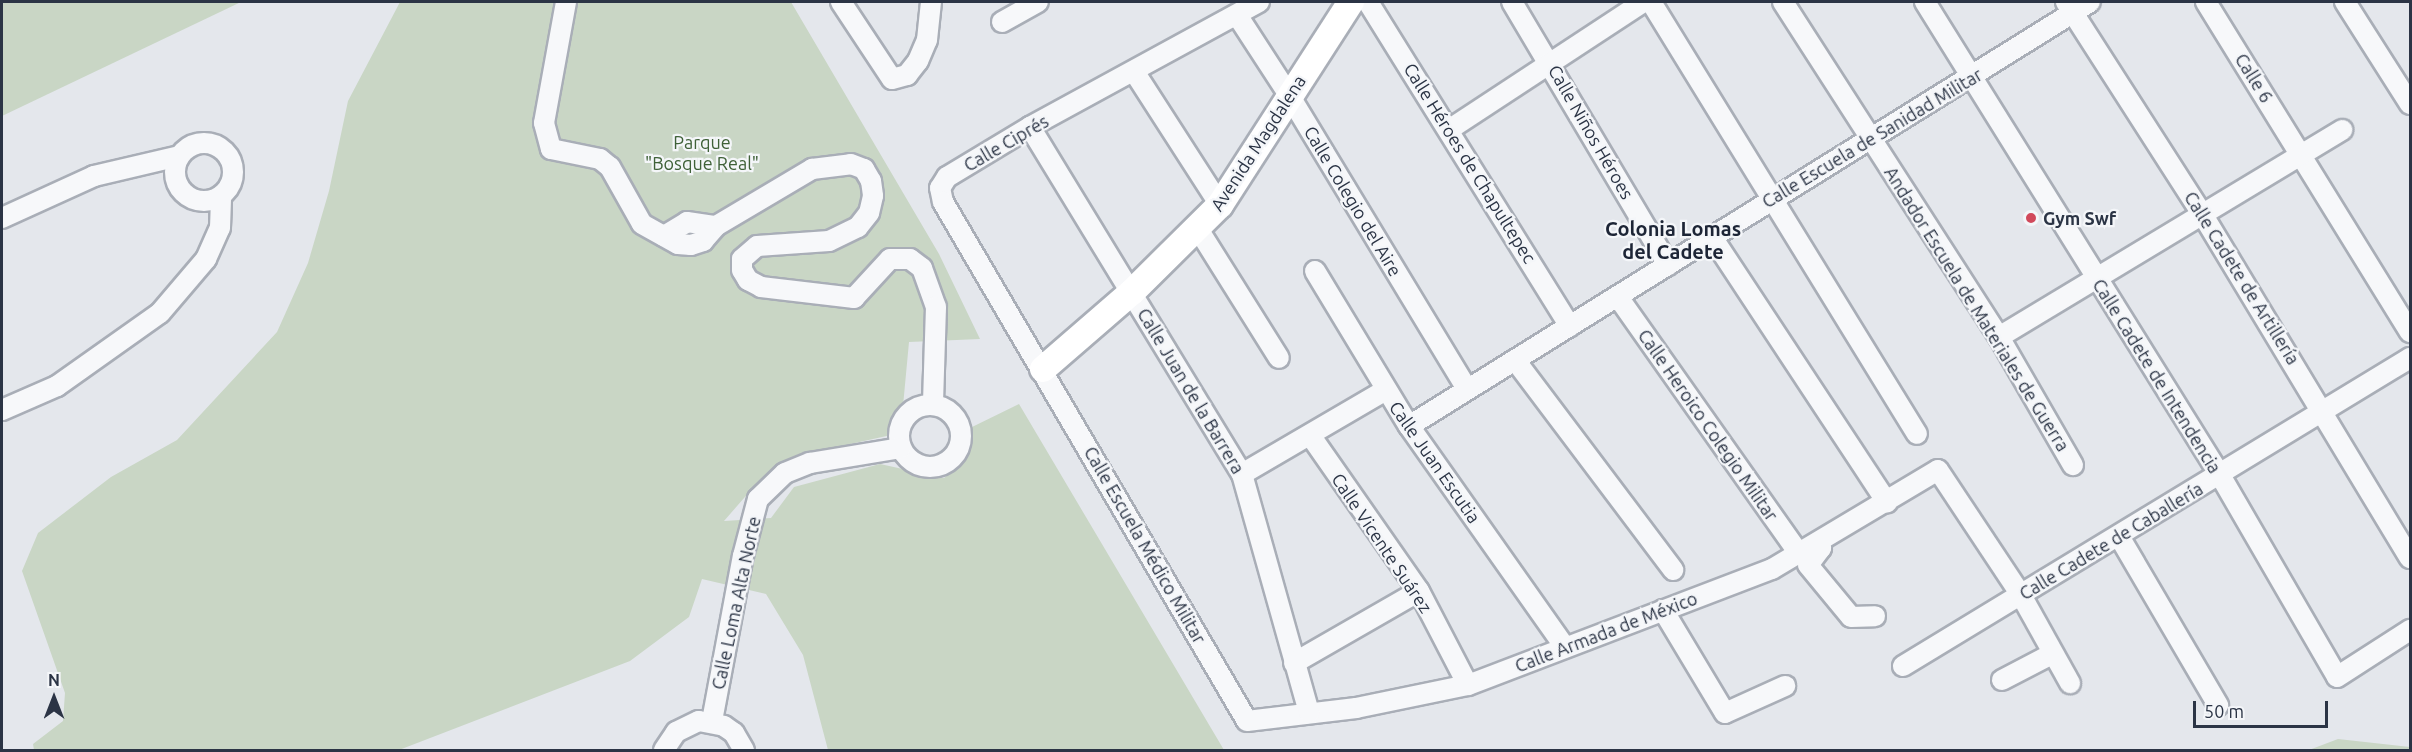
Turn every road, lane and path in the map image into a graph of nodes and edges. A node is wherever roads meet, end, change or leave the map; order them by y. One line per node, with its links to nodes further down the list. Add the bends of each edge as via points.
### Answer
1 (566, 2): 51 (street, via 544,123 551,149 600,159 610,167 642,224 664,236 687,222 716,226 812,169 851,164 864,169 873,196 869,213 858,227 829,241 757,246 742,259 742,270 748,280 761,287 854,298 890,259 910,259 922,268 936,307)
2 (841, 2): 3 (street, via 892,79 907,75 918,61 927,40)
3 (931, 2)
4 (1038, 2): 18 (street)
5 (1259, 2): 17 (street, Calle Ciprés)
6 (1351, 2): 22 (main road, Avenida Magdalena)
7 (1368, 2): 25 (street, Calle Héroes de Chapultepec)
8 (1512, 2): 19 (street, Calle Niños Héroes)
9 (1643, 2): 19 (street)
10 (1651, 2): 31 (street)
11 (1782, 2): 27 (street, Andador Escuela de Materiales de Guerra)
12 (1925, 2): 21 (street, Calle Cadete de Intendencia)
13 (2090, 2): 16 (street, Calle Escuela de Sanidad Militar)
14 (2206, 2): 28 (street, Calle 6)
15 (2345, 2): 23 (street)
16 (2069, 7): 21 (street, Calle Escuela de Sanidad Militar); 33 (street, Calle Cadete de Artillería)
17 (1237, 15): 20 (street, Calle Ciprés); 22 (street, Calle Colegio del Aire)
18 (1002, 22)
19 (1552, 65): 25 (street); 37 (street, Calle Niños Héroes)
20 (1135, 73): 24 (street, Calle Ciprés); 32 (street)
21 (1971, 78): 27 (street, Calle Escuela de Sanidad Militar); 39 (street, Calle Cadete de Intendencia)
22 (1289, 95): 32 (main road, Avenida Magdalena); 49 (street, Calle Colegio del Aire)
23 (2410, 104)
24 (1030, 127): 40 (street, Calle Juan de la Barrera); 48 (street, Calle Ciprés, via 947,177 940,188 943,201)
25 (1450, 129): 42 (street, Calle Héroes de Chapultepec)
26 (2342, 130): 28 (street)
27 (1871, 139): 31 (street, Calle Escuela de Sanidad Militar); 44 (street, Andador Escuela de Materiales de Guerra)
28 (2302, 155): 33 (street); 43 (street, Calle 6)
29 (179, 156): 30 (street, via 174,175 183,193 202,201); 30 (street, via 202,142 227,154 232,162 232,181); 34 (street, via 94,176)
30 (221, 196): 52 (street, via 220,228 206,259 160,313 57,387)
31 (1771, 198): 36 (street, Calle Escuela de Sanidad Militar); 55 (street)
32 (1220, 204): 35 (main road, Avenida Magdalena)
33 (2201, 212): 39 (street); 53 (street, Calle Cadete de Artillería)
34 (2, 218)
35 (1198, 229): 40 (main road, Avenida Magdalena); 45 (street)
36 (1712, 237): 37 (street, Calle Escuela de Sanidad Militar); 61 (street)
37 (1668, 265): 41 (street, Calle Escuela de Sanidad Militar)
38 (1315, 271): 50 (street, Calle Juan Escutia)
39 (2094, 278): 44 (street); 60 (street, Calle Cadete de Intendencia)
40 (1132, 292): 48 (main road, Avenida Magdalena); 59 (street, Calle Juan de la Barrera)
41 (1618, 297): 42 (street, Calle Escuela de Sanidad Militar); 64 (street, Calle Heroico Colegio Militar)
42 (1570, 326): 47 (street, Calle Escuela de Sanidad Militar)
43 (2410, 332)
44 (1999, 337): 58 (street, Andador Escuela de Materiales de Guerra)
45 (1279, 358)
46 (2410, 358): 53 (street, Calle Cadete de Caballería)
47 (1515, 360): 49 (street, Calle Escuela de Sanidad Militar); 66 (street)
48 (1043, 369): 83 (street, Calle Escuela Médico Militar)
49 (1467, 389): 54 (street, Calle Escuela de Sanidad Militar)
50 (1386, 390): 54 (street, Calle Juan Escutia); 56 (street)
51 (933, 405): 57 (street, via 922,406 905,418 900,428); 57 (street, via 952,414 958,423 961,434 957,452 942,464 923,466)
52 (2, 410)
53 (2325, 412): 60 (street, Calle Cadete de Caballería); 65 (street, Calle Cadete de Artillería)
54 (1409, 426): 73 (street, Calle Juan Escutia)
55 (1917, 434)
56 (1310, 435): 59 (street); 67 (street, Calle Vicente Suárez)
57 (902, 448): 82 (street, Calle Loma Alta Norte, via 810,463 785,473 758,499 743,556)
58 (2073, 465)
59 (1242, 474): 74 (street, Calle Juan de la Barrera)
60 (2220, 475): 62 (street, Calle Cadete de Caballería); 71 (street, Calle Cadete de Intendencia, via 2337,677)
61 (1887, 502): 63 (street, Calle Armada de México); 68 (street, Calle Armada de México, via 1938,470)
62 (2120, 538): 68 (street, Calle Cadete de Caballería); 80 (street)
63 (1818, 543): 64 (street, Calle Armada de México); 70 (street, via 1821,548 1808,565 1851,617)
64 (1799, 554): 69 (street, Calle Armada de México, via 1772,569)
65 (2410, 558)
66 (1673, 570)
67 (1419, 591): 74 (street); 78 (street, Calle Vicente Suárez)
68 (2021, 595): 72 (street); 75 (street, Calle Cadete de Caballería)
69 (1663, 610): 73 (street, Calle Armada de México, via 1597,636); 79 (street, via 1725,713)
70 (1875, 616)
71 (2410, 630)
72 (2052, 654): 76 (street); 77 (street)
73 (1567, 655): 78 (street, Calle Armada de México)
74 (1294, 663): 81 (street, Calle Juan de la Barrera)
75 (1904, 666)
76 (2002, 680)
77 (2070, 683)
78 (1468, 685): 81 (street, Calle Armada de México, via 1356,708)
79 (1785, 686)
80 (2218, 705)
81 (1309, 713): 83 (street, Calle Armada de México)
82 (712, 721): 84 (street, via 687,724); 85 (street, via 734,733)
83 (1247, 721)
84 (664, 750)
85 (744, 750)

